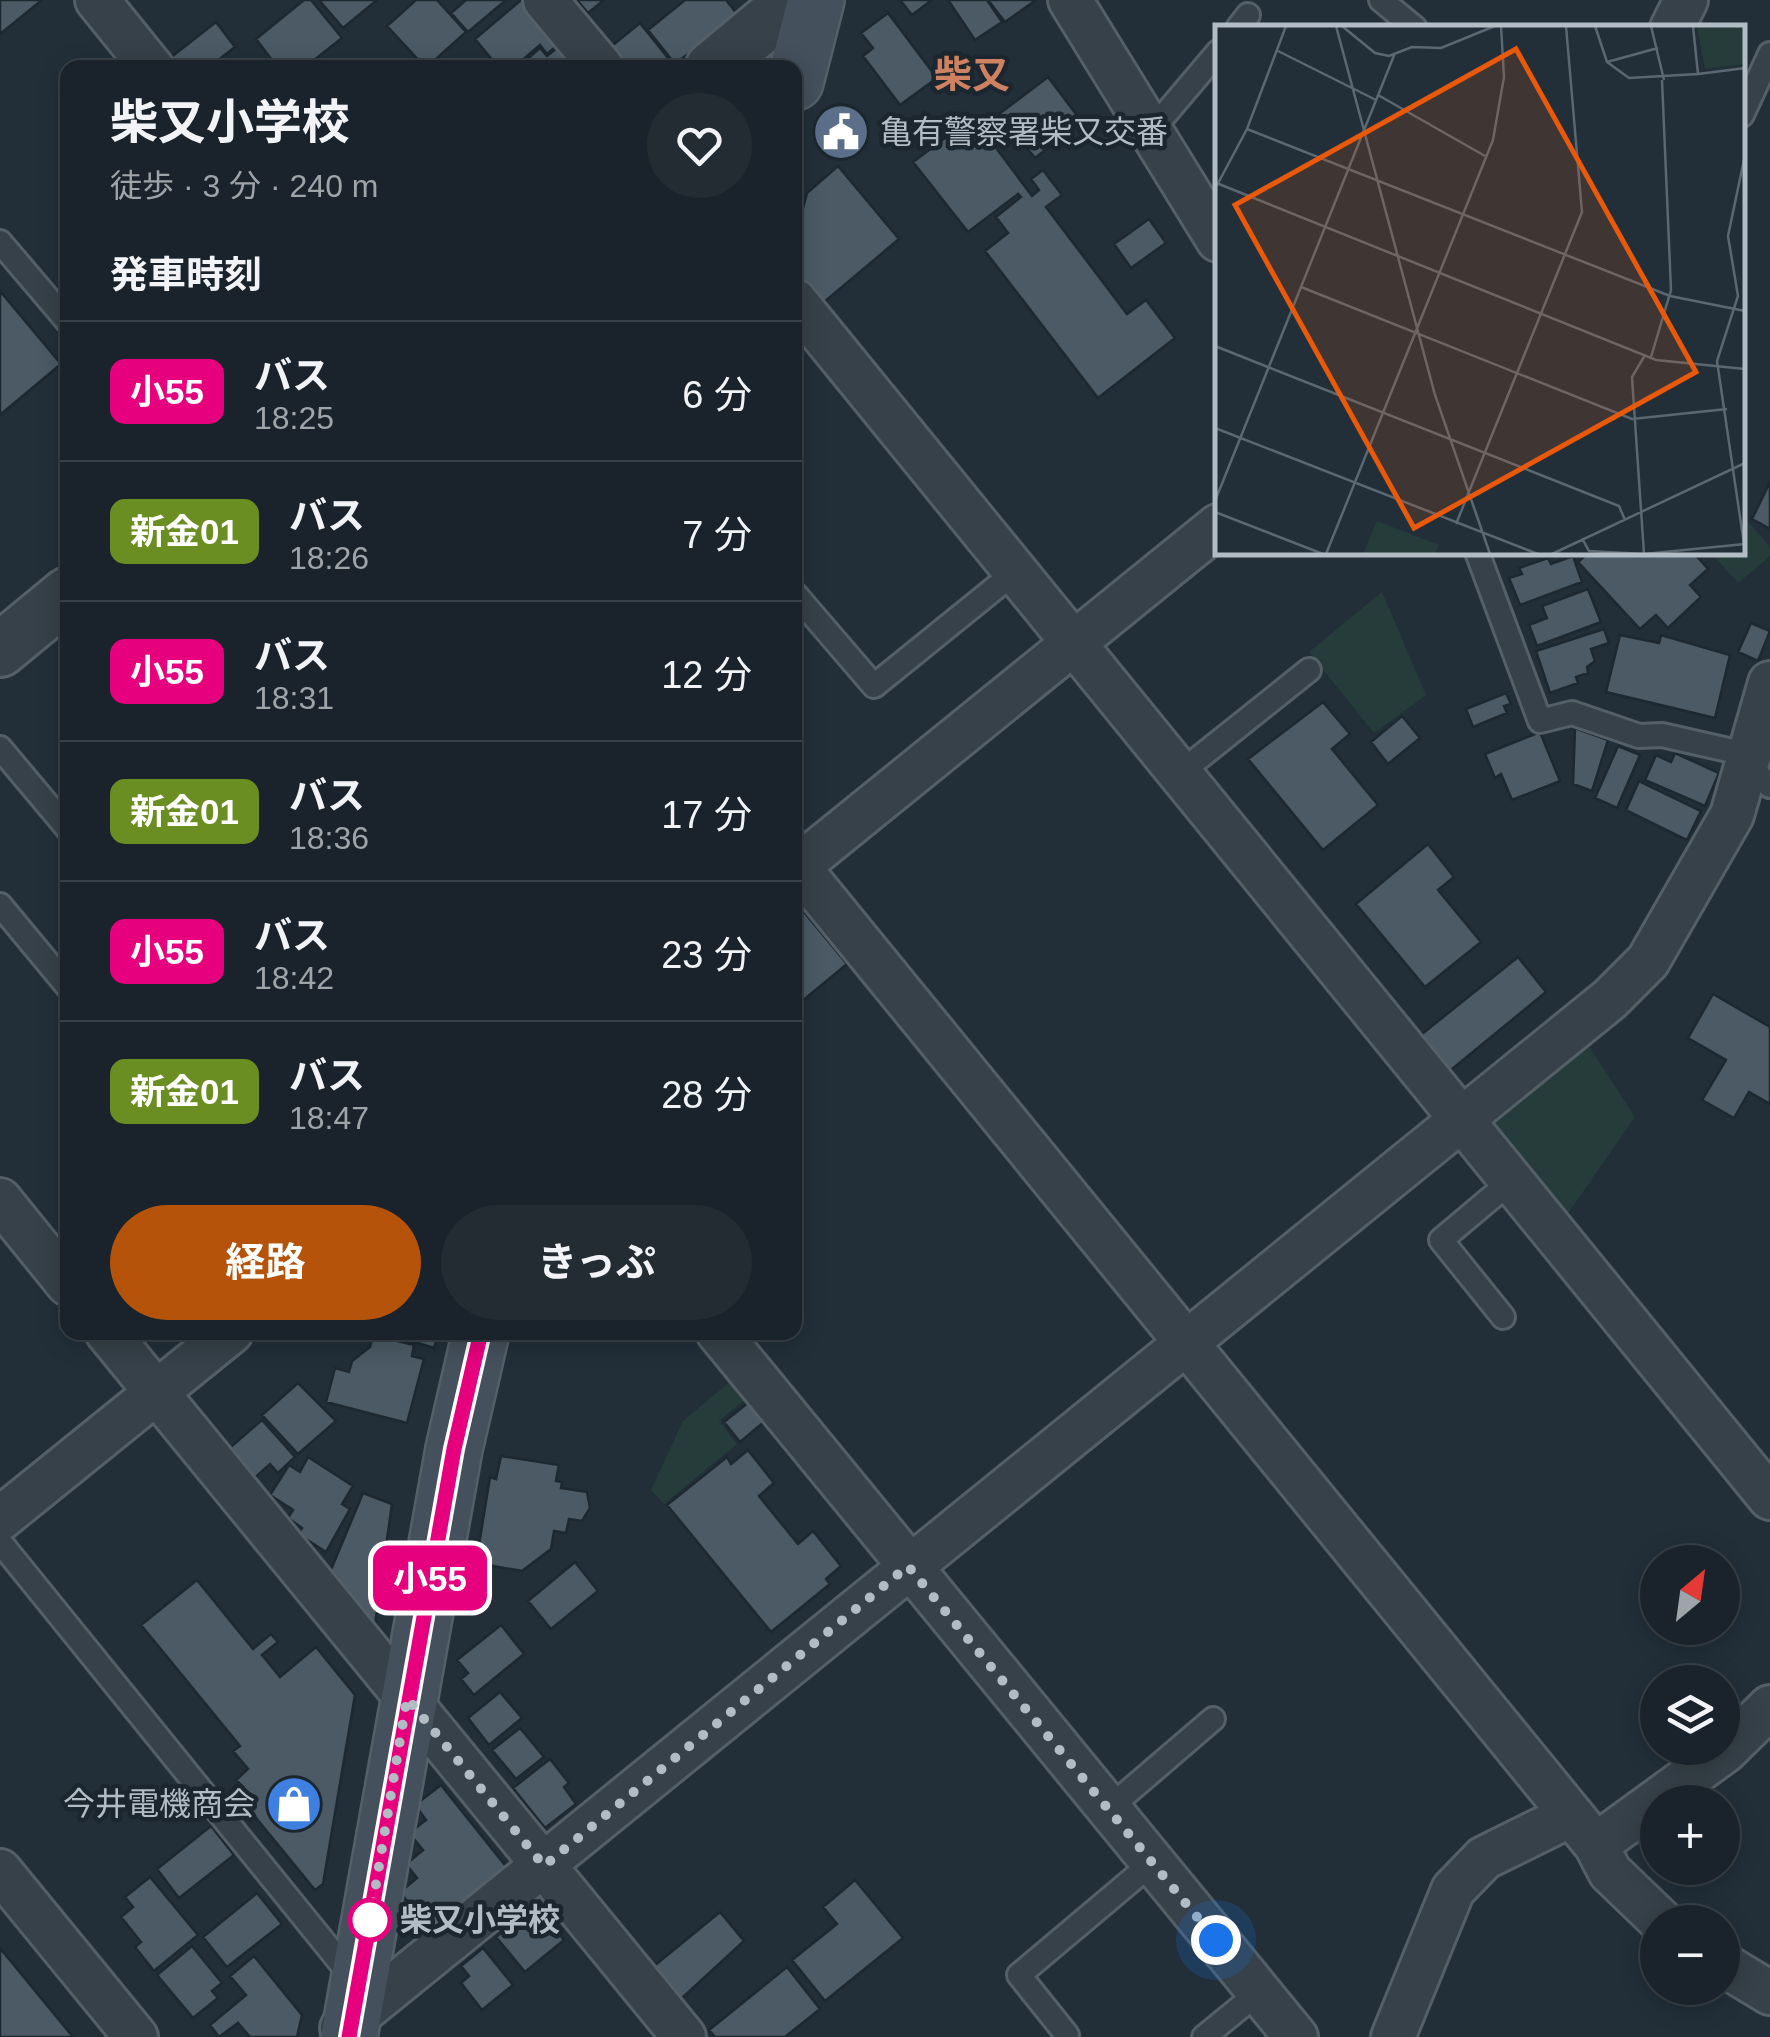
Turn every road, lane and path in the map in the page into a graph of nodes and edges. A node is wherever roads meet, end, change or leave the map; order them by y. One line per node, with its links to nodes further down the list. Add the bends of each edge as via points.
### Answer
1 (97, 0): 12 (street)
2 (545, 0): 13 (street)
3 (794, 0): 14 (street)
4 (816, 0): 15 (main road)
5 (1070, 0): 17 (street)
6 (1381, 0): 8 (lane)
7 (1686, 0): 9 (street)
8 (1410, 25)
9 (1674, 25)
10 (1770, 54): 16 (lane)
11 (1215, 55): 17 (lane)
12 (146, 60)
13 (595, 60)
14 (722, 60)
15 (801, 60)
16 (1745, 108)
17 (1150, 131): 18 (street)
18 (1215, 235)
19 (0, 242): 21 (lane)
20 (802, 310): 24 (street)
21 (60, 313)
22 (1215, 528): 27 (street)
23 (1478, 555): 32 (lane, via 1540,721 1572,713)
24 (1015, 572): 26 (lane, via 874,686); 27 (street)
25 (60, 601): 28 (street)
26 (802, 602)
27 (1073, 642): 33 (street); 35 (street)
28 (0, 650)
29 (1308, 670): 33 (lane)
30 (1770, 683): 32 (street)
31 (0, 748): 34 (lane)
32 (1756, 768): 39 (street, via 1648,961)
33 (1180, 774): 39 (street)
34 (60, 819)
35 (802, 861)
36 (802, 873): 48 (street)
37 (0, 905): 38 (lane)
38 (60, 977)
39 (1458, 1119): 40 (street); 48 (street)
40 (1510, 1182): 43 (lane, via 1441,1240); 50 (street)
41 (0, 1200): 42 (street)
42 (60, 1274)
43 (1503, 1317)
44 (113, 1340): 49 (street)
45 (221, 1340): 49 (street)
46 (479, 1340): 54 (main road)
47 (724, 1340): 53 (street)
48 (1185, 1342): 53 (street); 58 (street)
49 (156, 1394): 51 (street); 54 (street)
50 (1770, 1498)
51 (0, 1520)
52 (0, 1542): 66 (lane)
53 (908, 1566): 57 (street); 60 (street)
54 (407, 1698): 60 (street); 66 (main road)
55 (1770, 1707): 58 (street, via 1725,1751)
56 (1213, 1719): 57 (lane)
57 (1107, 1810): 59 (street)
58 (1584, 1830): 62 (street, via 1610,1872); 72 (street, via 1484,1858 1453,1890)
59 (1152, 1863): 64 (street); 67 (lane, via 1019,1975)
60 (544, 1866): 66 (street); 69 (street)
61 (0, 1871): 68 (street)
62 (1644, 1905)
63 (1740, 1975): 65 (street)
64 (1259, 1992): 70 (lane); 71 (street)
65 (1770, 1993)
66 (348, 2020)
67 (1067, 2036)
68 (136, 2037)
69 (684, 2037)
70 (1204, 2037)
71 (1296, 2037)
72 (1393, 2037)

